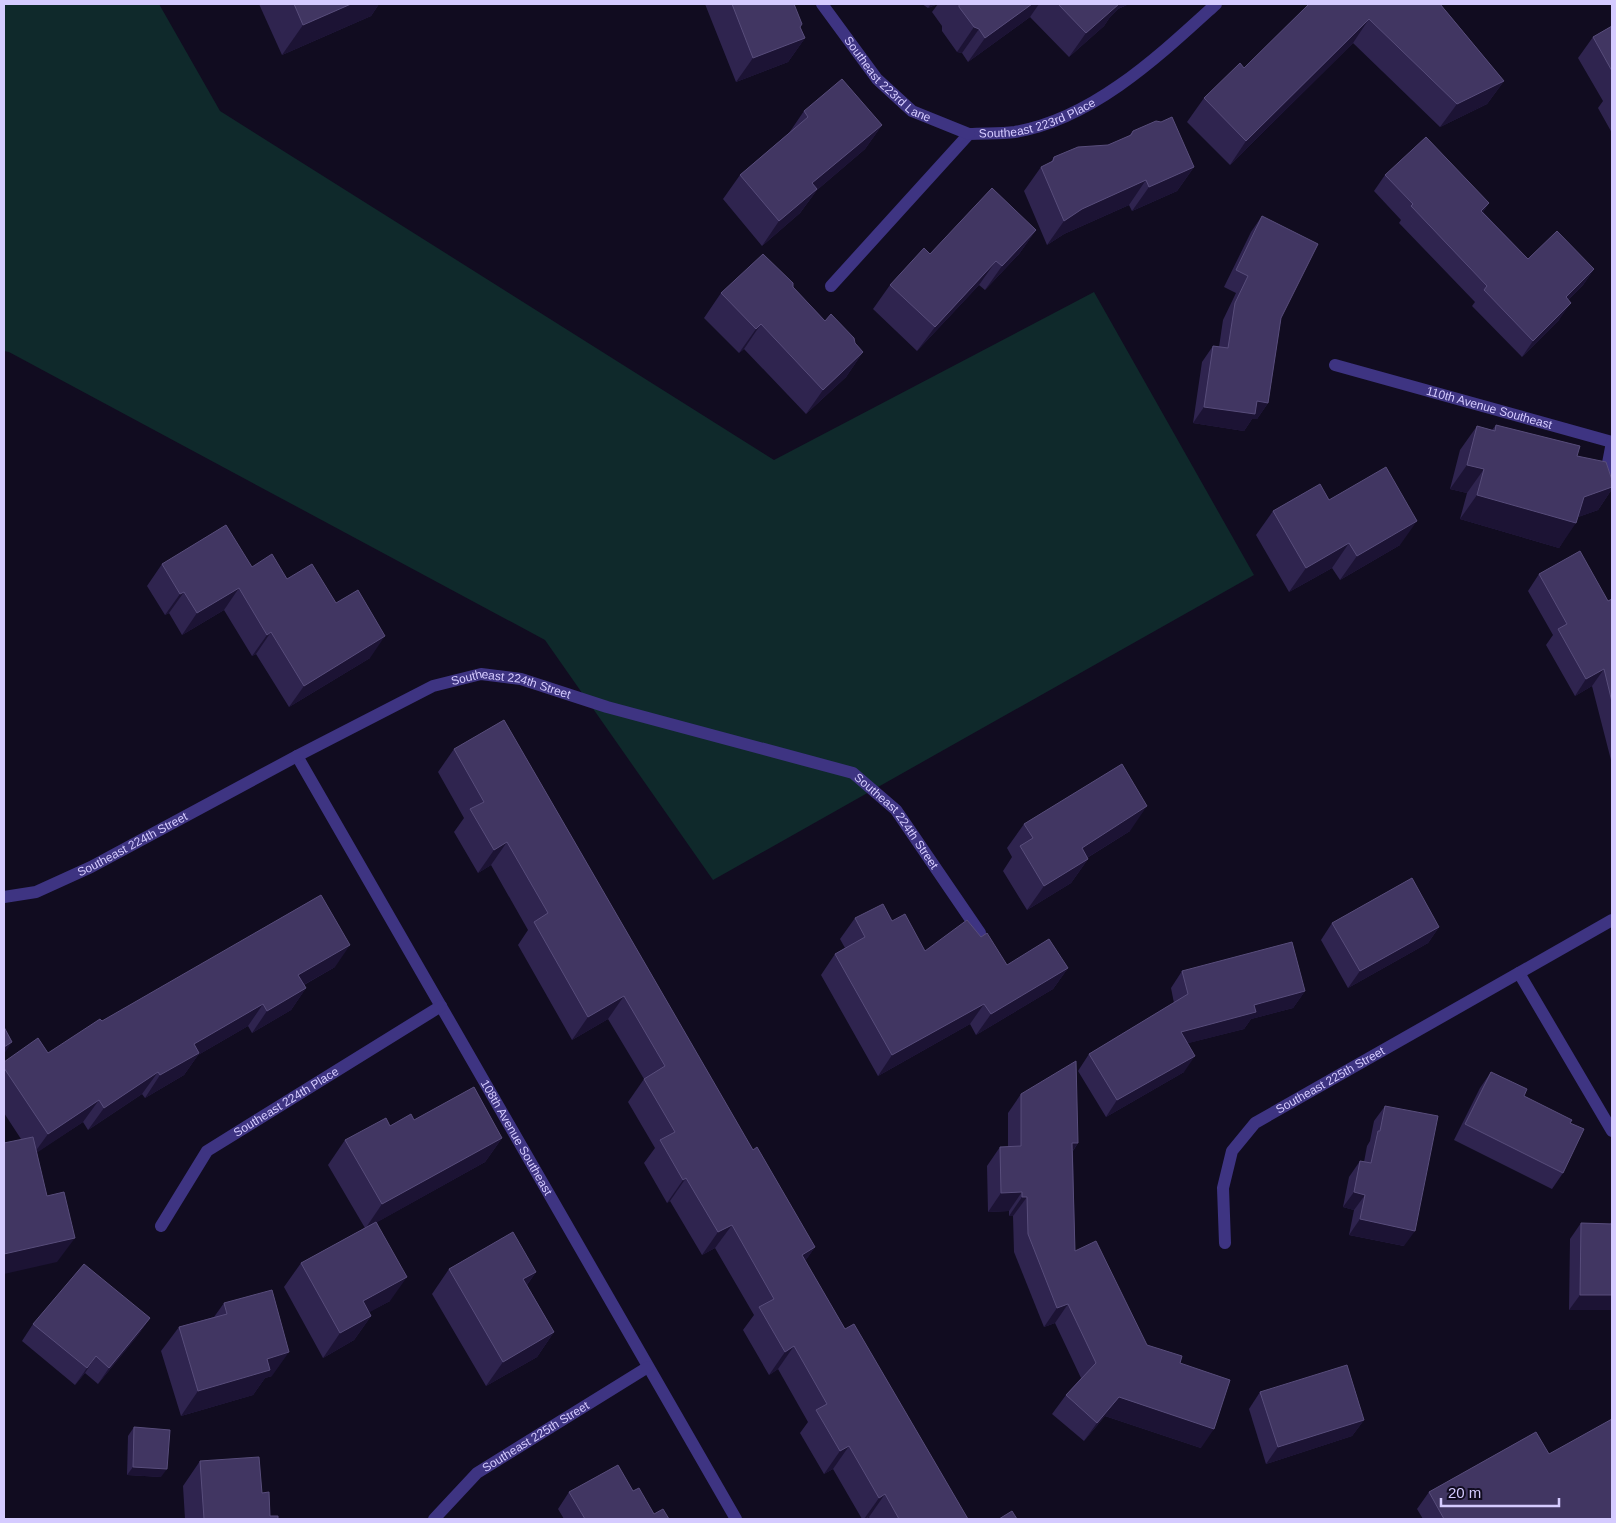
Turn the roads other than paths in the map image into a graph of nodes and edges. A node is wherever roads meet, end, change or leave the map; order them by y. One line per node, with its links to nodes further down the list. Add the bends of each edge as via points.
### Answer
1 (822, 4): 3 (street, Southeast 223rd Lane, via 878,79 912,110)
2 (1216, 4): 3 (street, Southeast 223rd Place, via 1105,95 1057,120 1040,125 1015,132)
3 (968, 134): 4 (street, Southeast 223rd Place)
4 (831, 286)
5 (1335, 365): 6 (street, 110th Avenue Southeast)
6 (1612, 442): 7 (street, 110th Avenue Southeast, via 1608,463)
7 (1612, 474)
8 (297, 756): 9 (street, Southeast 224th Street, via 92,867 36,892); 11 (street, Southeast 224th Street, via 433,686 481,674 521,679 606,708 853,773 896,810); 13 (street, 108th Avenue Southeast)
9 (4, 897)
10 (1612, 920): 12 (street, Southeast 225th Street)
11 (980, 933)
12 (1519, 973): 14 (street); 16 (street, Southeast 225th Street, via 1255,1123 1232,1151 1223,1188)
13 (441, 1006): 15 (street, Southeast 224th Place, via 207,1151); 17 (street, 108th Avenue Southeast)
14 (1612, 1131)
15 (161, 1226)
16 (1225, 1243)
17 (648, 1366): 18 (street, Southeast 225th Street, via 477,1473); 19 (street, 108th Avenue Southeast)
18 (434, 1519)
19 (736, 1519)

